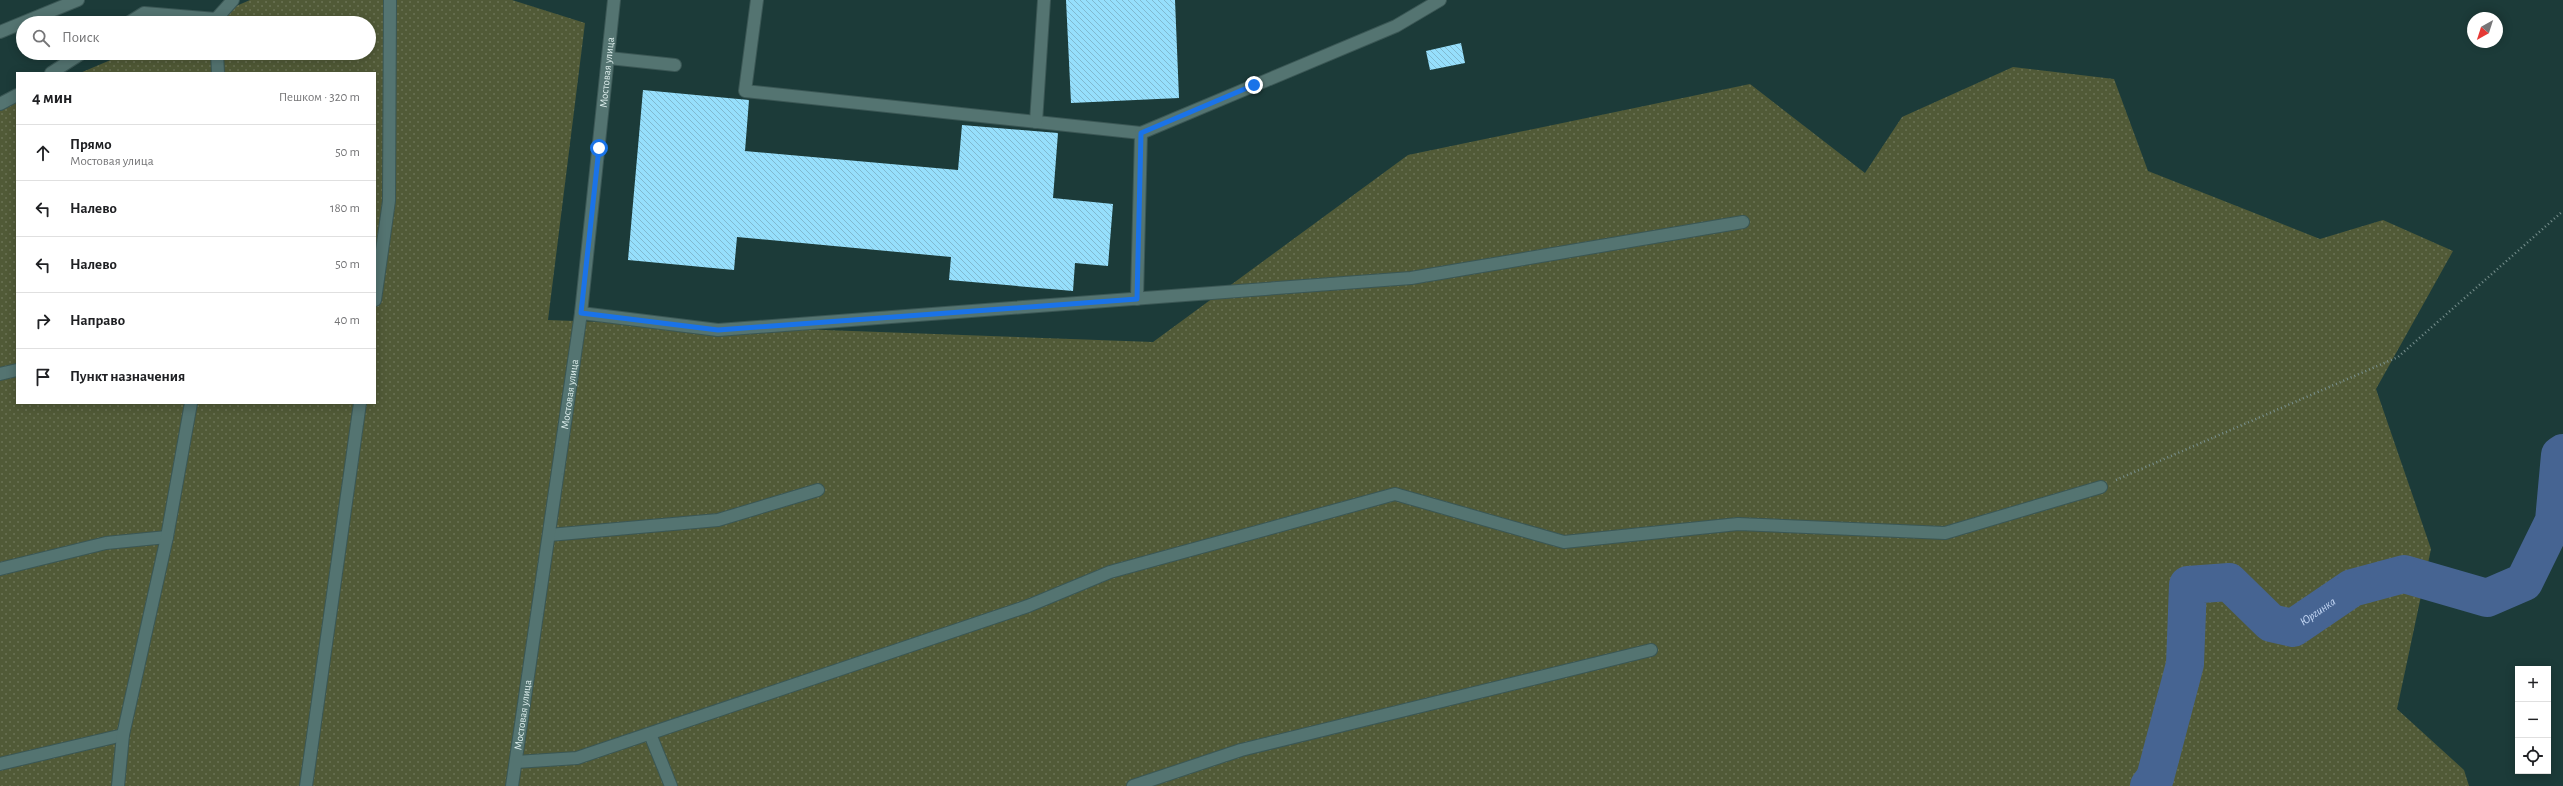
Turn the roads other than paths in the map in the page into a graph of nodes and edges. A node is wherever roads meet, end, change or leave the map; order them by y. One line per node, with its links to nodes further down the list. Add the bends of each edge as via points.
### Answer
1 (78, 0): 8 (street)
2 (233, 0): 11 (street)
3 (390, 0): 25 (street, via 389,201)
4 (614, 0): 14 (street, Мостовая улица)
5 (757, 0): 22 (street, via 745,91)
6 (1044, 0): 22 (street)
7 (1440, 0): 23 (street, via 1396,26)
8 (39, 16)
9 (139, 16): 10 (street, via 144,13)
10 (171, 16)
11 (220, 16)
12 (16, 25): 13 (street)
13 (0, 32)
14 (609, 58): 17 (street); 27 (street, Мостовая улица)
15 (71, 60): 18 (street)
16 (217, 60): 19 (street)
17 (675, 65)
18 (53, 72)
19 (218, 72)
20 (16, 96): 21 (street)
21 (0, 104)
22 (1036, 122): 23 (street)
23 (1141, 133): 26 (street)
24 (1743, 222): 26 (street, via 1410,278)
25 (376, 293)
26 (1137, 299): 27 (street, via 718,330)
27 (581, 313): 34 (street, Мостовая улица)
28 (16, 370): 29 (street)
29 (0, 374)
30 (191, 404): 35 (street)
31 (360, 404): 43 (street)
32 (2101, 487): 38 (street, via 1945,533 1738,524 1564,542 1395,494 1110,572 1028,606)
33 (818, 490): 34 (street, via 718,520)
34 (549, 535): 40 (street, Мостовая улица)
35 (167, 537): 36 (street, via 106,543); 39 (street)
36 (0, 568)
37 (1651, 650): 46 (street, via 1241,750)
38 (650, 734): 40 (street, via 577,758); 45 (street)
39 (123, 735): 41 (street); 42 (street)
40 (516, 762): 44 (street, Мостовая улица)
41 (0, 764)
42 (118, 786)
43 (306, 786)
44 (512, 786)
45 (671, 786)
46 (1132, 786)

